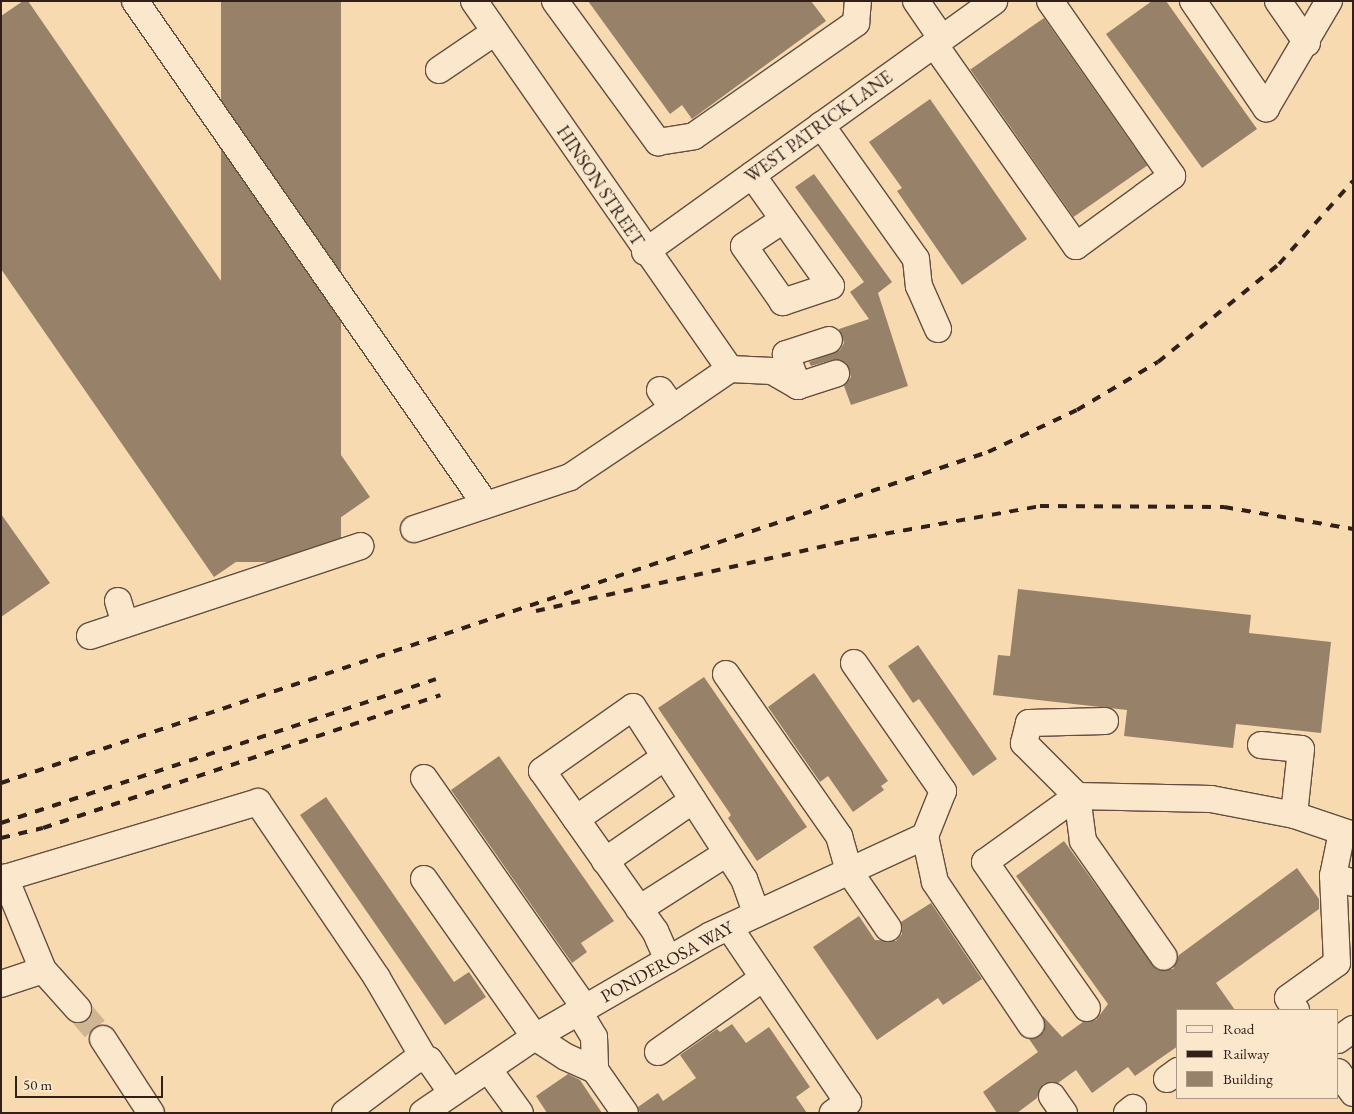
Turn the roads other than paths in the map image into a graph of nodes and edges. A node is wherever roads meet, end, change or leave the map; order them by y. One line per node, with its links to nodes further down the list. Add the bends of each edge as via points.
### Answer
1 (135, 1): 24 (street)
2 (474, 1): 11 (street, HINSON STREET)
3 (555, 1): 4 (street, via 658,142 694,136 856,23)
4 (858, 1)
5 (916, 1): 12 (street)
6 (994, 1): 12 (street, WEST PATRICK LANE)
7 (1050, 1): 12 (street, via 1172,176 1076,246)
8 (1193, 1): 13 (street, via 1266,108)
9 (1278, 1): 13 (street)
10 (1329, 1): 13 (street)
11 (495, 32): 14 (street); 18 (street, HINSON STREET)
12 (938, 41): 15 (street, WEST PATRICK LANE)
13 (1307, 43)
14 (439, 70)
15 (821, 126): 16 (street, WEST PATRICK LANE); 19 (street, via 916,259 919,286)
16 (752, 175): 17 (street); 18 (street, WEST PATRICK LANE)
17 (783, 220)
18 (645, 252): 21 (street, HINSON STREET)
19 (938, 329)
20 (829, 340): 23 (street, via 786,354)
21 (730, 369): 23 (street, via 772,371); 24 (street, via 666,399 570,477)
22 (836, 374): 23 (street)
23 (798, 386)
24 (486, 505): 25 (street)
25 (414, 529)
26 (360, 546): 27 (street, via 122,613)
27 (90, 636)
28 (854, 663): 39 (street, via 943,792)
29 (726, 674): 42 (street, via 839,836)
30 (1105, 722): 34 (street, via 1029,723 1024,743)
31 (1261, 745): 36 (street, via 1300,750)
32 (665, 757): 35 (street); 37 (street); 37 (street, via 633,707 542,771)
33 (424, 778): 58 (street)
34 (1077, 796): 36 (street, via 1210,798); 50 (street, via 1083,841); 56 (street, via 985,862)
35 (693, 800): 40 (street); 41 (street)
36 (1294, 815): 38 (street)
37 (576, 818): 41 (street)
38 (1348, 834): 44 (street)
39 (925, 836): 42 (street, PONDEROSA WAY); 59 (street, via 935,882)
40 (727, 853): 45 (street); 47 (street, via 744,879)
41 (605, 861): 45 (street)
42 (849, 871): 47 (street, PONDEROSA WAY); 49 (street)
43 (424, 879): 61 (street)
44 (1343, 880): 57 (street, via 1337,963 1288,998)
45 (639, 909): 51 (street, via 655,931)
46 (10, 914): 52 (street); 65 (street, via 5,878 258,802 377,978)
47 (757, 914): 48 (street, PONDEROSA WAY)
48 (729, 927): 51 (street, PONDEROSA WAY); 53 (street)
49 (888, 928)
50 (1164, 957)
51 (668, 960): 58 (street, PONDEROSA WAY)
52 (44, 970): 54 (street); 55 (street)
53 (762, 979): 64 (street); 76 (street, via 848,1102)
54 (1, 984)
55 (78, 1008)
56 (1087, 1008)
57 (1295, 1009)
58 (582, 1010): 61 (street, PONDEROSA WAY); 67 (street, via 594,1037)
59 (1031, 1025)
60 (1353, 1029): 63 (street)
61 (535, 1037): 66 (street, PONDEROSA WAY); 67 (street, via 566,1057)
62 (103, 1039): 71 (street)
63 (1339, 1039)
64 (658, 1052)
65 (424, 1058): 69 (street); 72 (street)
66 (488, 1069): 69 (street, PONDEROSA WAY); 74 (street)
67 (596, 1070): 75 (street)
68 (1339, 1073): 70 (street)
69 (452, 1093): 73 (street, PONDEROSA WAY)
70 (1353, 1093)
71 (151, 1113)
72 (345, 1113)
73 (423, 1113)
74 (520, 1113)
75 (625, 1113)
76 (832, 1113)

